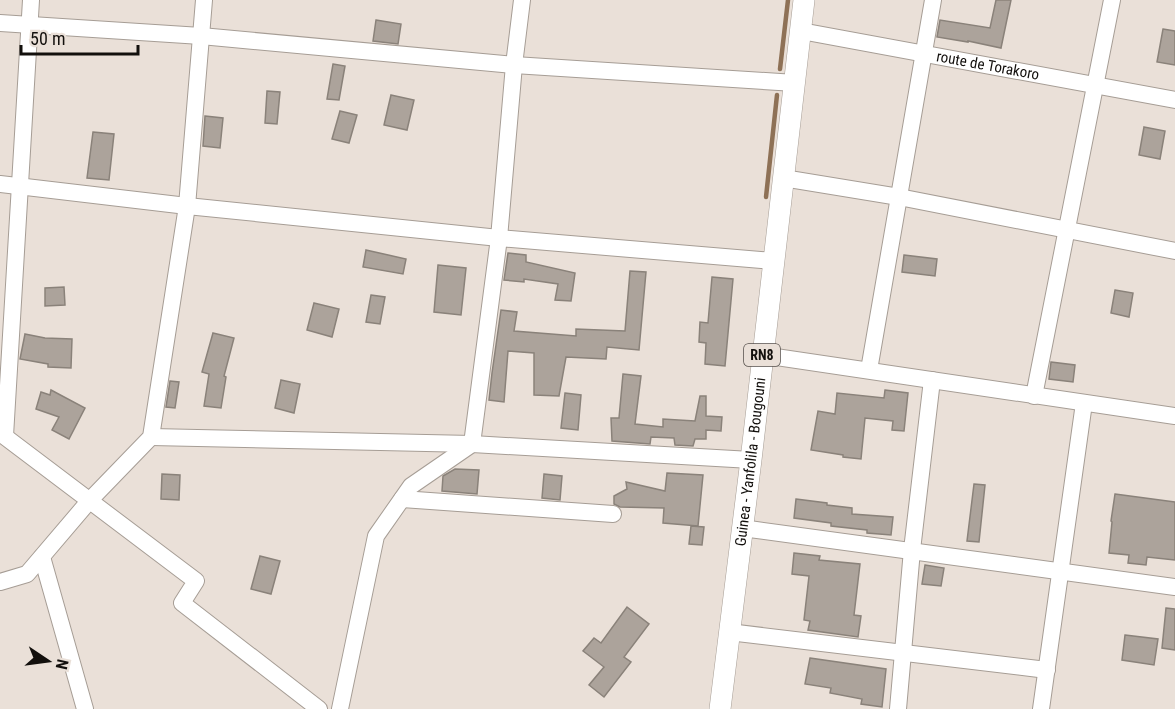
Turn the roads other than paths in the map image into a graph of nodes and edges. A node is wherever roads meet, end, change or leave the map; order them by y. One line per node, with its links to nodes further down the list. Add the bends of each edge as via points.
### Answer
1 (31, 0): 8 (street)
2 (204, 0): 10 (street)
3 (522, 0): 12 (street)
4 (804, 0): 9 (main road, Guinea - Yanfolila - Bougouni / RN8)
5 (933, 0): 11 (street)
6 (1112, 0): 14 (street)
7 (0, 23): 8 (street)
8 (30, 25): 10 (street); 18 (street)
9 (801, 31): 11 (street, route de Torakoro); 13 (main road, Guinea - Yanfolila - Bougouni / RN8)
10 (201, 36): 12 (street); 20 (street)
11 (923, 54): 14 (street, route de Torakoro); 19 (street)
12 (514, 65): 13 (street); 22 (street)
13 (795, 83): 16 (main road, Guinea - Yanfolila - Bougouni / RN8)
14 (1096, 86): 15 (street, route de Torakoro); 21 (street)
15 (1175, 100)
16 (783, 178): 19 (street); 24 (main road, Guinea - Yanfolila - Bougouni / RN8)
17 (0, 184): 18 (street)
18 (20, 186): 20 (street); 31 (street)
19 (898, 197): 21 (street); 26 (street)
20 (187, 206): 22 (street); 32 (street)
21 (1067, 230): 23 (street); 28 (street)
22 (499, 238): 24 (street); 33 (street)
23 (1175, 251)
24 (773, 261): 25 (main road, Guinea - Yanfolila - Bougouni / RN8)
25 (762, 355): 26 (street); 34 (main road, Guinea - Yanfolila - Bougouni / RN8)
26 (869, 370): 27 (street)
27 (932, 380): 28 (street); 39 (street)
28 (1035, 396): 29 (street)
29 (1084, 403): 30 (street); 41 (street)
30 (1175, 416)
31 (2, 435): 36 (street)
32 (151, 437): 33 (street); 36 (street)
33 (472, 444): 34 (street); 35 (street, via 411,486)
34 (751, 460): 38 (main road, Guinea - Yanfolila - Bougouni / RN8)
35 (402, 499): 37 (street); 49 (street, via 376,536)
36 (90, 500): 40 (street); 48 (street, via 196,581 182,603)
37 (613, 514)
38 (742, 528): 39 (street); 44 (main road, Guinea - Yanfolila - Bougouni / RN8)
39 (912, 550): 41 (street); 45 (street)
40 (42, 557): 42 (street, via 27,574); 47 (street)
41 (1060, 572): 43 (street); 46 (street)
42 (0, 582)
43 (1175, 587)
44 (729, 632): 45 (street); 50 (main road, Guinea - Yanfolila - Bougouni / RN8)
45 (902, 652): 46 (street); 51 (street)
46 (1047, 670): 52 (street)
47 (85, 709)
48 (319, 709)
49 (340, 709)
50 (720, 709)
51 (898, 709)
52 (1041, 709)

